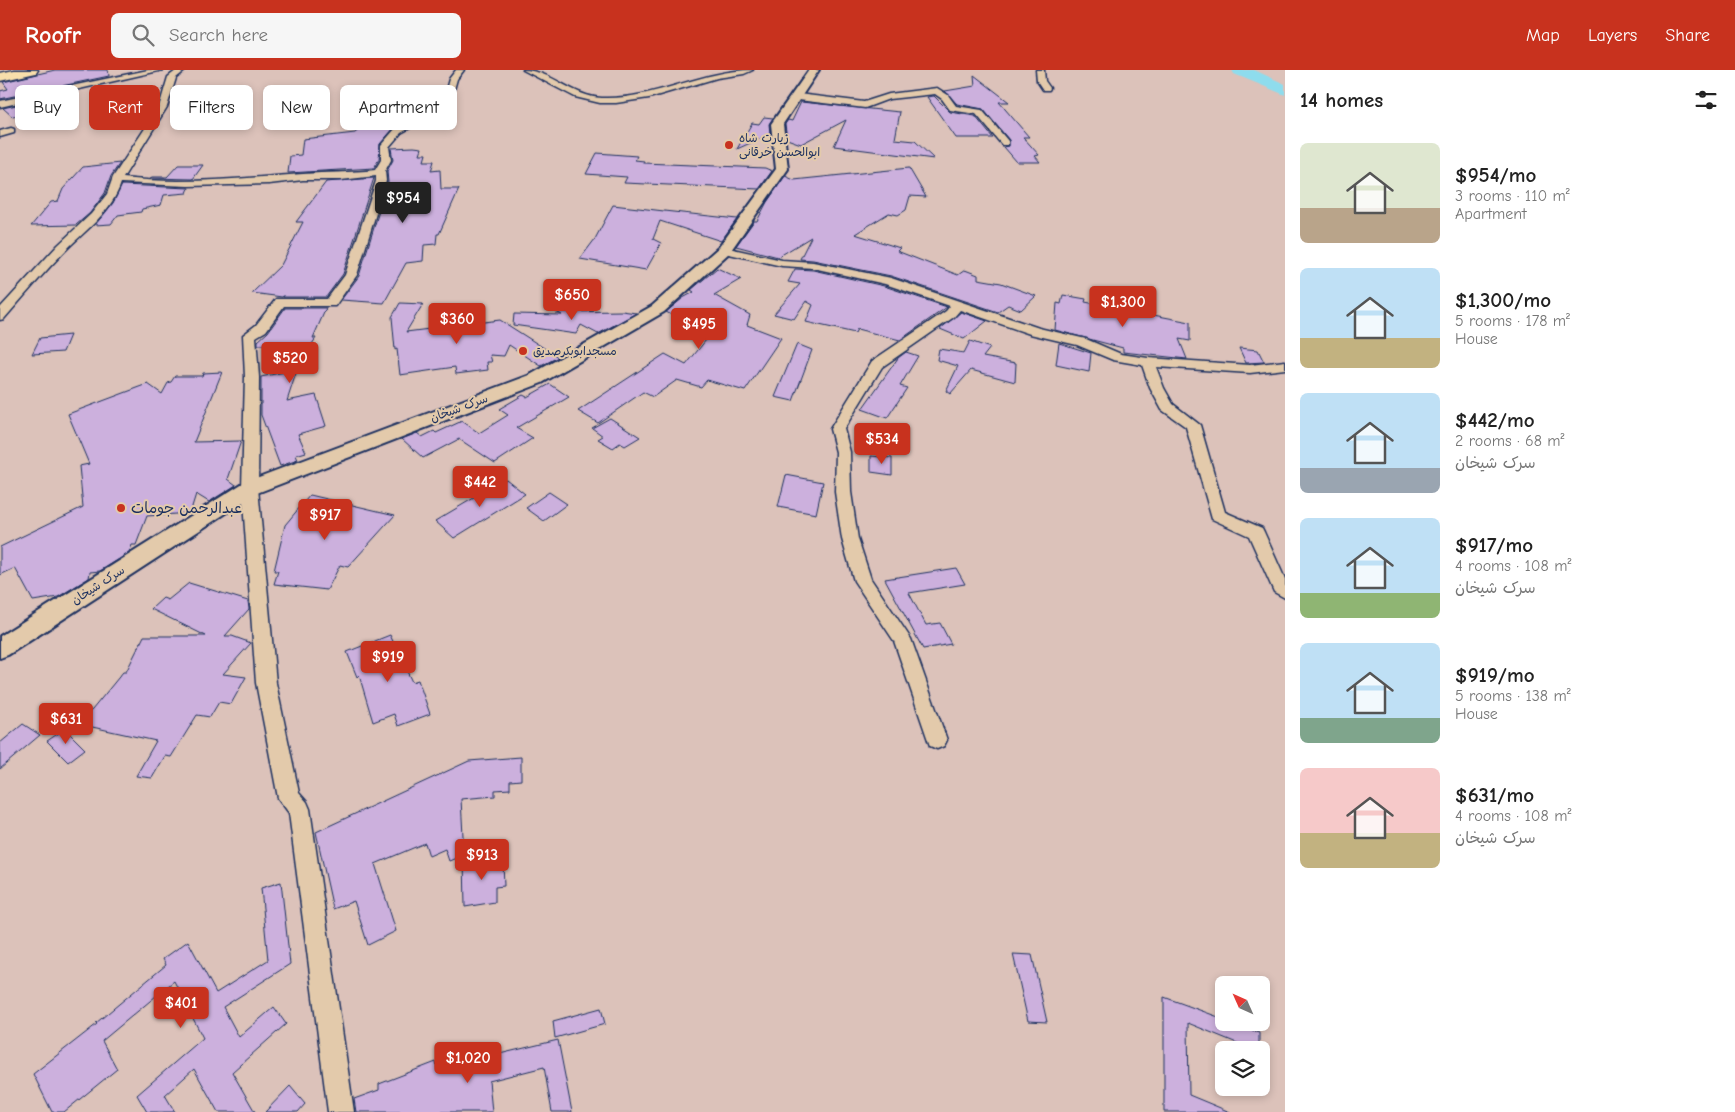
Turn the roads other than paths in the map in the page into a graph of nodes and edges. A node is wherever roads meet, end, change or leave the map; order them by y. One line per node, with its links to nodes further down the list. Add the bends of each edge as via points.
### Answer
1 (32, 70): 9 (highway)
2 (159, 70): 12 (street)
3 (182, 70): 17 (street, via 172,77 163,106)
4 (460, 70): 16 (street, via 453,79 446,105 433,116 398,131 384,147 386,160)
5 (527, 70): 6 (street, via 585,98 615,100)
6 (749, 70)
7 (814, 70): 11 (street, سرک شیخان)
8 (1040, 70): 10 (street, via 1041,81)
9 (0, 77)
10 (1046, 88)
11 (798, 97): 15 (street, via 865,105 890,97 937,91 953,108 983,115); 18 (street, سرک شیخان, via 777,124 782,169)
12 (0, 104)
13 (11, 132): 14 (street)
14 (0, 134)
15 (1005, 143)
16 (380, 173): 17 (street, via 341,178 302,177 196,184 158,185); 23 (street, via 381,181 351,275 331,302 280,302 261,328 249,335 252,377)
17 (117, 180): 20 (street, via 112,195 95,216 62,247)
18 (724, 250): 19 (street, via 887,281); 23 (street, سرک شیخان, via 658,309 536,379)
19 (957, 305): 21 (street, via 1035,331 1081,342 1118,357); 26 (street, via 950,314 878,364 837,429 843,452 843,492 850,539 863,581 902,639)
20 (0, 316)
21 (1148, 362): 22 (street, via 1250,369); 24 (street, via 1156,388 1167,407 1193,425 1218,516 1256,532 1280,587)
22 (1285, 365)
23 (250, 488): 25 (street, سرک شیخان); 27 (street, via 266,683 289,798 299,810)
24 (1285, 591)
25 (0, 648)
26 (937, 740)
27 (341, 1112)

